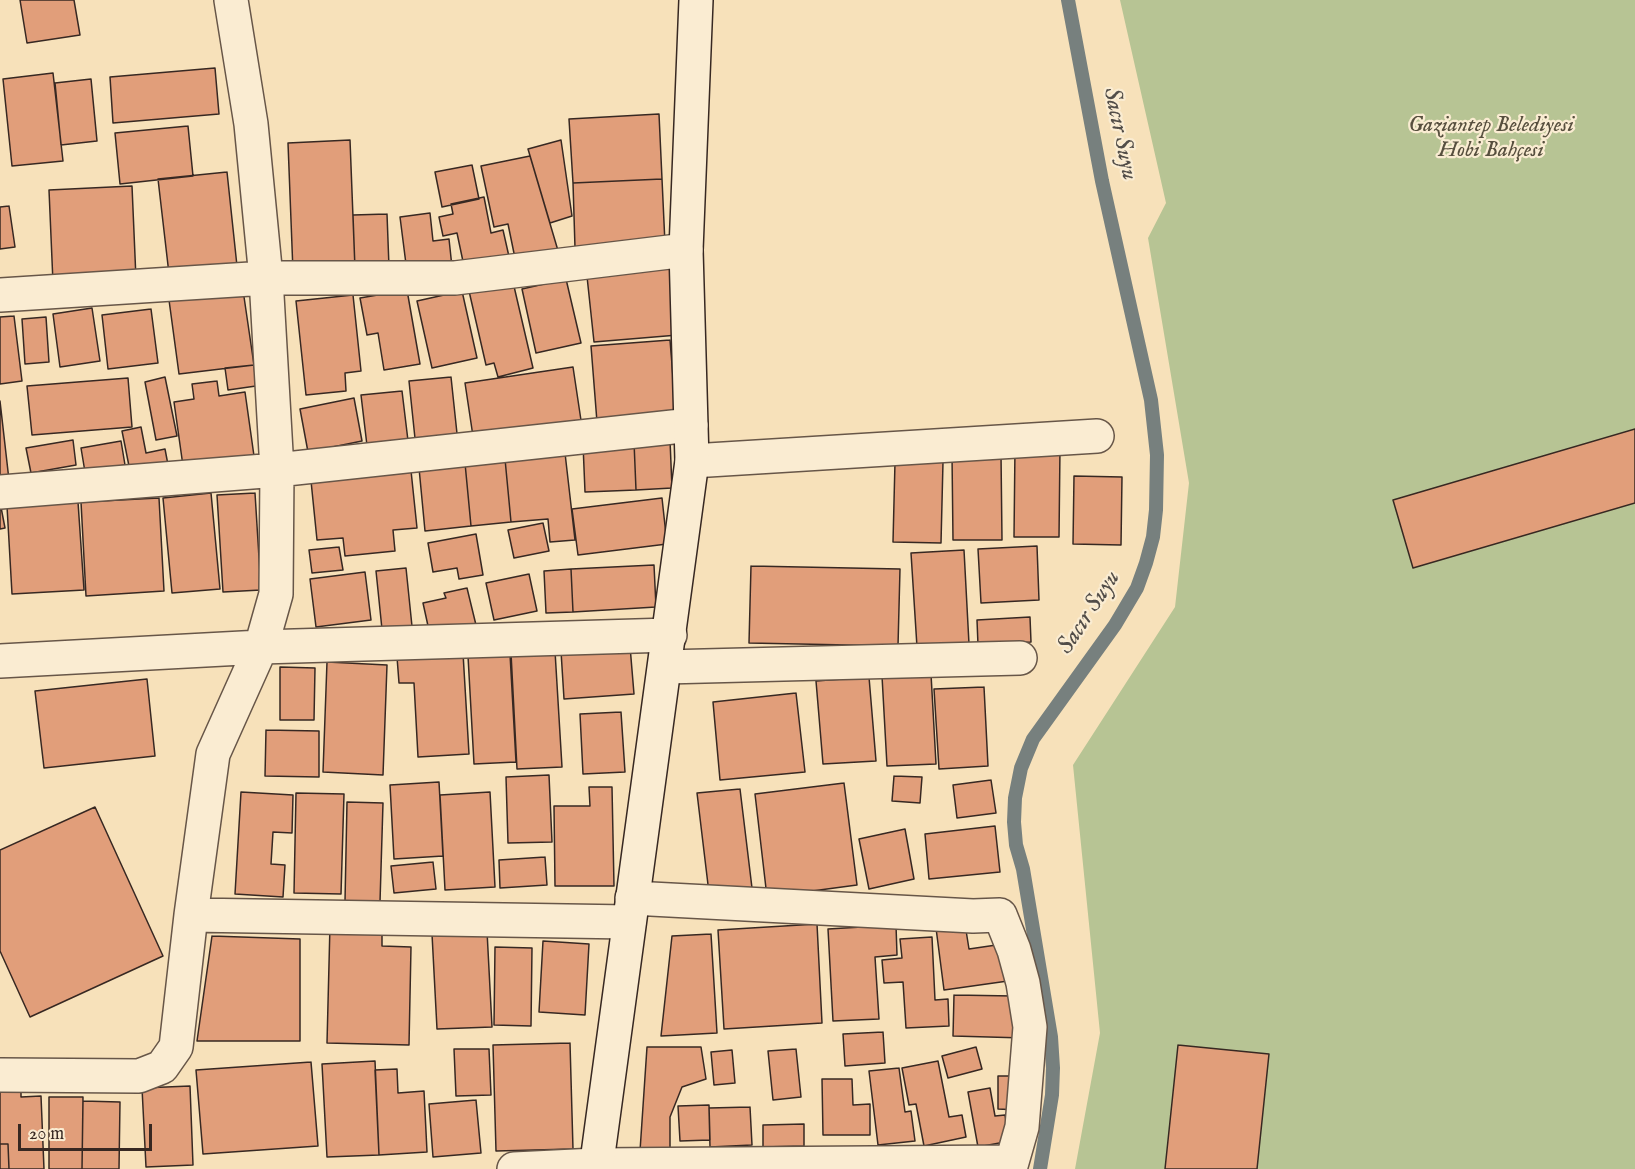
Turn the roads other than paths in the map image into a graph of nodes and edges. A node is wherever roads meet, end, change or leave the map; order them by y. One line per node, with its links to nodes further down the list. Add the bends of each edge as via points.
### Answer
1 (231, 0): 4 (street, via 251,124)
2 (696, 0): 3 (street)
3 (686, 250): 4 (street, via 455,278); 6 (street)
4 (266, 278): 5 (street); 9 (street)
5 (0, 295)
6 (691, 425): 8 (street); 9 (street)
7 (1097, 436): 8 (street)
8 (692, 461): 12 (street)
9 (277, 470): 10 (street); 11 (street, via 276,594)
10 (0, 492)
11 (261, 647): 12 (street); 14 (street); 16 (street, via 213,754)
12 (668, 651): 13 (street); 15 (street)
13 (1020, 658)
14 (0, 661)
15 (630, 910): 16 (street); 18 (street, via 1000,915 1023,983 1030,1027 1022,1127); 19 (street)
16 (191, 915): 17 (street, via 176,1047 162,1067 139,1076)
17 (0, 1075)
18 (1011, 1166): 19 (street)
19 (596, 1167): 20 (street)
20 (514, 1169)

